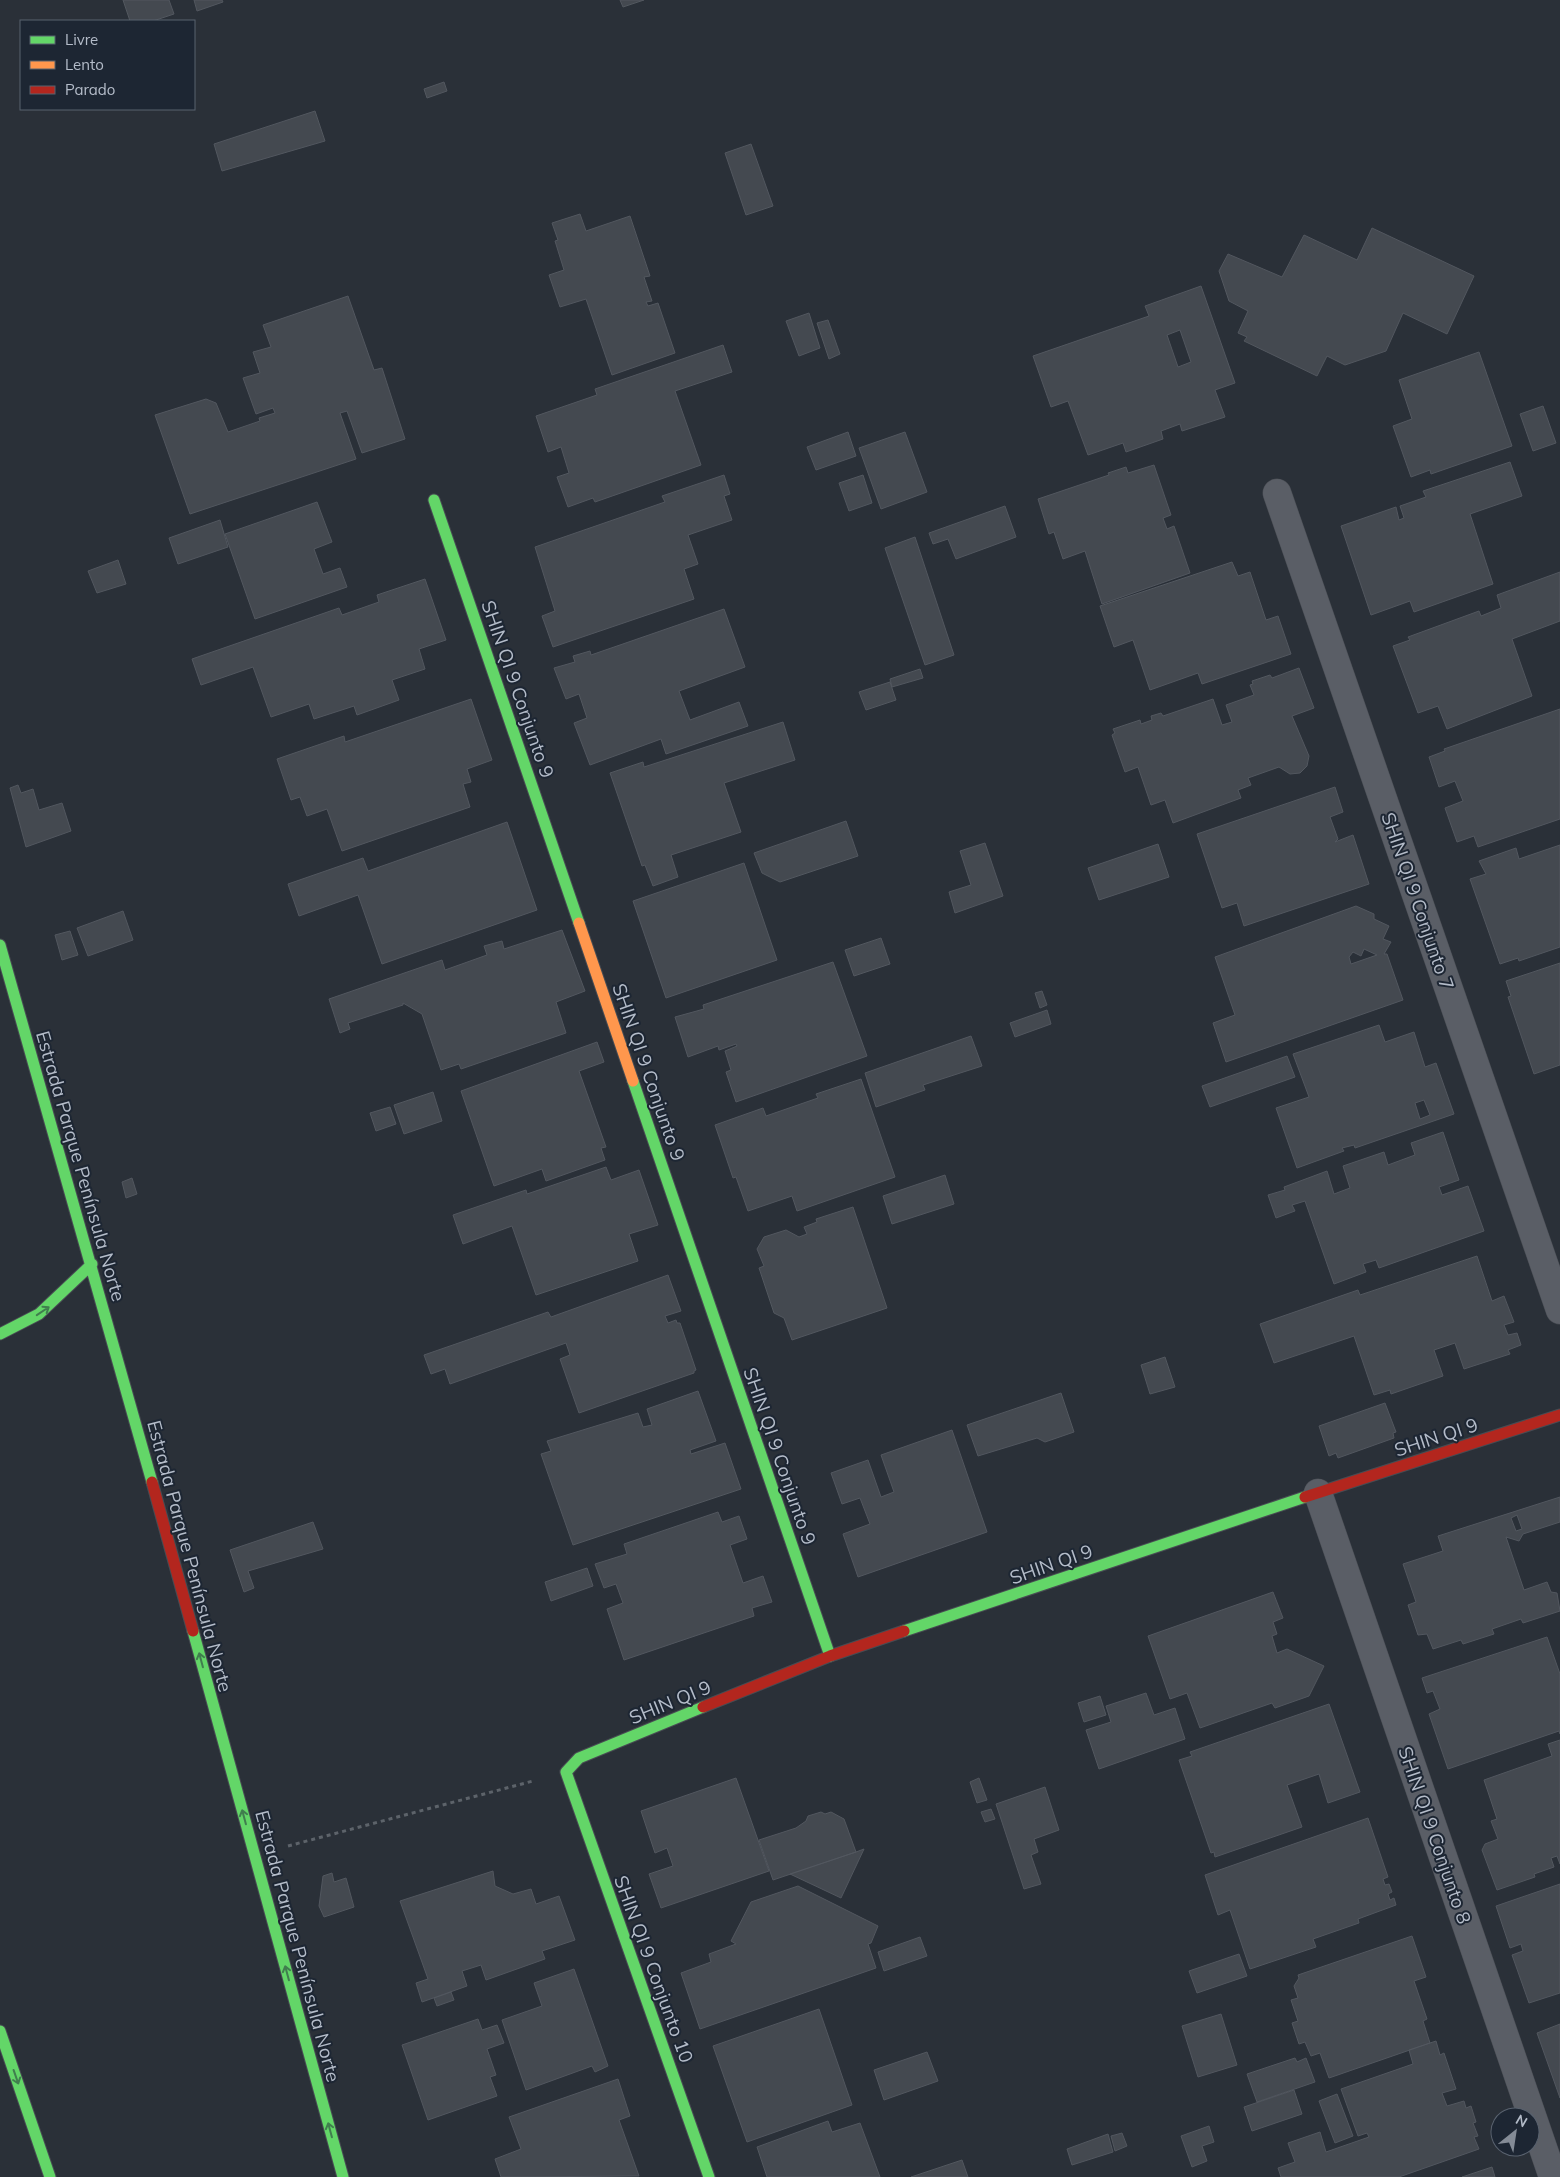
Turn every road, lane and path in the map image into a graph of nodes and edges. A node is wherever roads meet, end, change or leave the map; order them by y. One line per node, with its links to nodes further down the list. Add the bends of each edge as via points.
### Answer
1 (1277, 493): 5 (street, SHIN QI 9 Conjunto 7)
2 (434, 500): 9 (street, SHIN QI 9 Conjunto 9)
3 (0, 945): 4 (street, Estrada Parque Península Norte)
4 (92, 1264): 6 (street, one-way to 4, via 17,1328 48,1308); 11 (street, Estrada Parque Península Norte, one-way to 4)
5 (1560, 1310)
6 (0, 1334)
7 (1560, 1415): 8 (street, SHIN QI 9)
8 (1318, 1493): 9 (street, SHIN QI 9); 16 (street, SHIN QI 9 Conjunto 8)
9 (830, 1656): 10 (street, SHIN QI 9, via 579,1758)
10 (566, 1772): 11 (path); 15 (street, SHIN QI 9 Conjunto 10)
11 (255, 1854): 14 (street, Estrada Parque Península Norte, one-way to 11)
12 (0, 2031): 13 (street, one-way to 13)
13 (50, 2177)
14 (343, 2177)
15 (709, 2177)
16 (1553, 2177)

